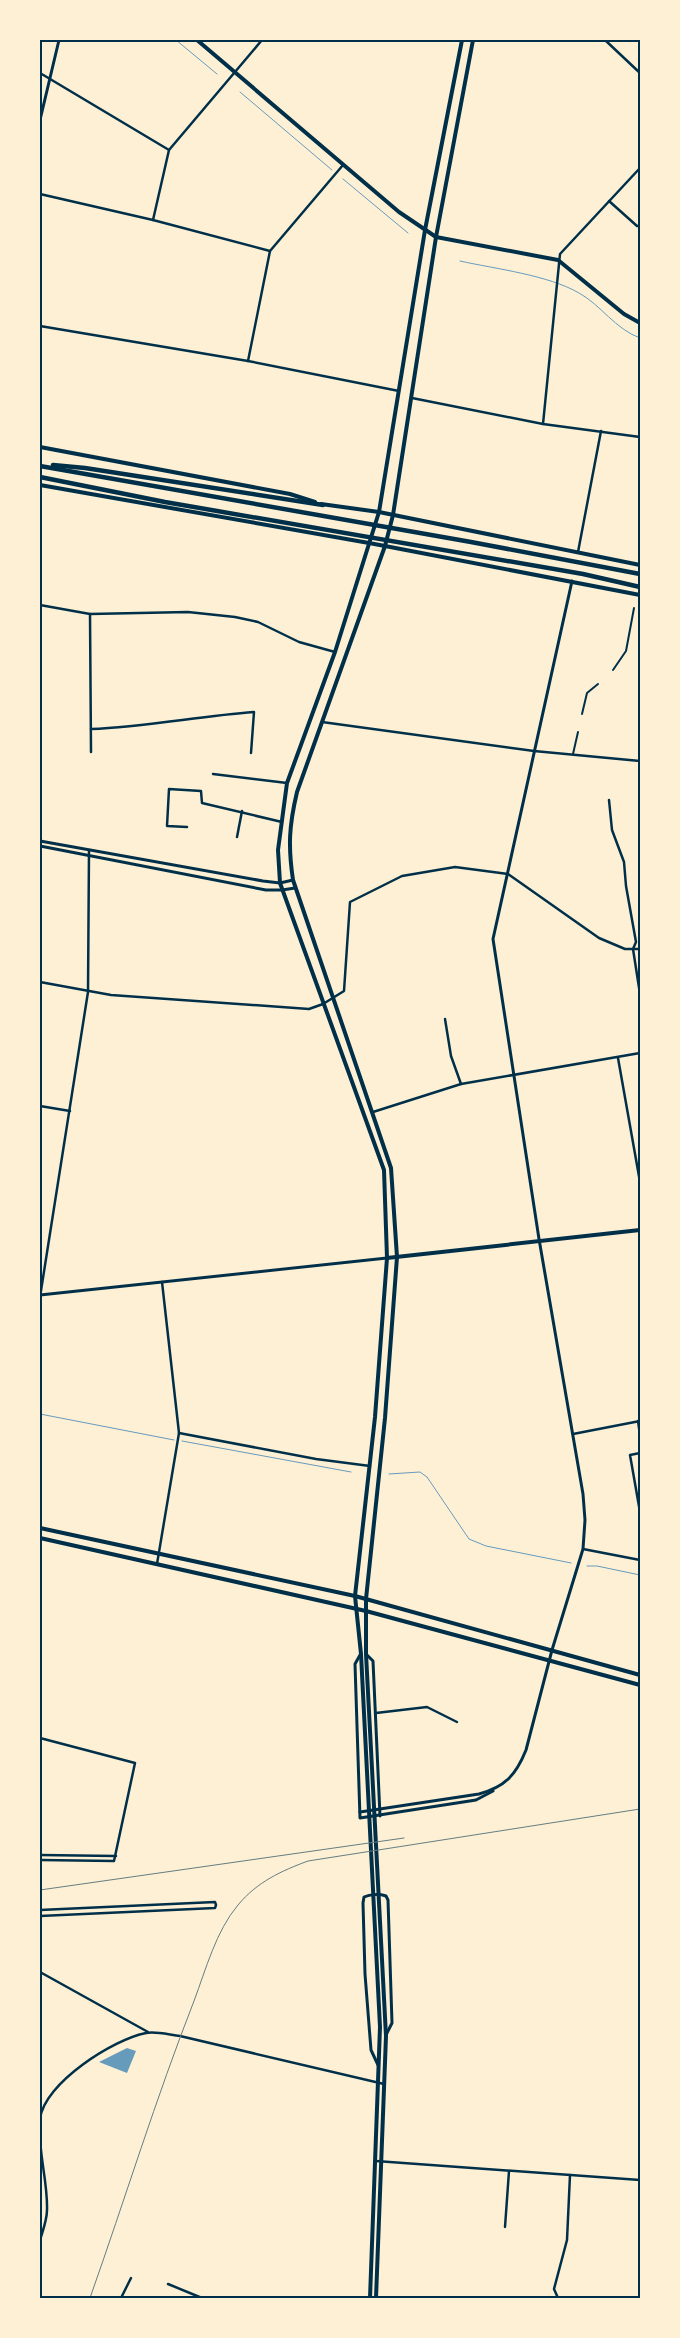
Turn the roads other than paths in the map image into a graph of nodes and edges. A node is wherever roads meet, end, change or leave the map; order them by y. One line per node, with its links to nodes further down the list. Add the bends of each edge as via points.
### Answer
1 (59, 40): 10 (street)
2 (197, 40): 7 (main road)
3 (262, 40): 7 (street)
4 (462, 40): 19 (main road)
5 (473, 40): 20 (main road)
6 (605, 40): 9 (street)
7 (235, 72): 12 (street); 13 (main road)
8 (40, 73): 10 (street)
9 (640, 73)
10 (50, 79): 11 (street); 12 (street)
11 (40, 120)
12 (170, 150): 17 (street)
13 (343, 164): 19 (main road); 21 (street)
14 (640, 168): 16 (street)
15 (40, 194): 17 (street)
16 (609, 201): 18 (street); 22 (street)
17 (153, 220): 21 (street)
18 (640, 226)
19 (425, 230): 20 (main road); 26 (main road)
20 (436, 237): 22 (main road); 27 (main road)
21 (270, 251): 25 (street)
22 (558, 260): 23 (main road, via 624,314); 28 (street)
23 (640, 323)
24 (40, 326): 25 (street)
25 (248, 361): 26 (street)
26 (399, 392): 36 (main road)
27 (412, 398): 28 (street); 37 (main road)
28 (543, 424): 29 (street)
29 (601, 431): 30 (street); 40 (street)
30 (640, 437)
31 (40, 447): 35 (main road, via 290,494)
32 (40, 465): 35 (highway, via 85,468); 42 (highway)
33 (40, 477): 44 (highway, via 165,502 583,574)
34 (40, 485): 38 (main road)
35 (323, 505): 36 (main road)
36 (379, 512): 37 (main road); 38 (main road)
37 (393, 515): 39 (main road); 40 (main road)
38 (369, 543): 39 (main road); 49 (main road)
39 (385, 546): 43 (main road); 53 (main road)
40 (578, 552): 41 (main road)
41 (640, 565)
42 (640, 574)
43 (572, 580): 45 (main road); 56 (street)
44 (640, 587)
45 (640, 595)
46 (40, 605): 48 (street)
47 (634, 608): 50 (street, via 626,651)
48 (90, 614): 49 (street, via 188,612 235,617 258,622 299,642); 54 (street)
49 (335, 652): 62 (main road)
50 (613, 670)
51 (598, 684): 52 (street, via 587,693)
52 (582, 714)
53 (321, 722): 56 (street); 73 (main road, via 296,792 290,820 288,846)
54 (91, 729): 57 (street); 58 (street, via 136,727 202,716 254,712)
55 (578, 732): 59 (street)
56 (534, 751): 59 (street); 72 (street)
57 (91, 752)
58 (251, 753)
59 (573, 754): 60 (street)
60 (640, 761)
61 (213, 774): 62 (street)
62 (288, 783): 65 (main road)
63 (608, 800): 78 (street, via 612,830 624,862 636,942)
64 (242, 811): 65 (street); 66 (street, via 202,803 201,791 169,789 167,826); 67 (street)
65 (282, 822): 74 (main road, via 278,850)
66 (187, 827)
67 (236, 837)
68 (40, 841): 70 (street)
69 (40, 846): 71 (street)
70 (89, 850): 71 (street); 74 (street)
71 (89, 855): 76 (street, via 266,890); 80 (street)
72 (508, 874): 78 (street, via 599,938); 82 (street, via 455,867 402,876 350,902 344,991); 87 (street, via 493,939)
73 (293, 880): 74 (street); 75 (main road)
74 (280, 883): 76 (main road)
75 (295, 888): 76 (street); 82 (main road)
76 (282, 890): 83 (main road)
77 (640, 948): 78 (street)
78 (633, 950): 81 (street)
79 (40, 982): 80 (street)
80 (88, 992): 83 (street, via 309,1009); 90 (street)
81 (640, 994)
82 (332, 999): 83 (street); 91 (main road)
83 (323, 1004): 96 (main road, via 384,1170)
84 (445, 1019): 88 (street)
85 (640, 1053): 86 (street)
86 (618, 1058): 87 (street); 92 (street)
87 (514, 1075): 88 (street); 94 (street)
88 (461, 1084): 91 (street)
89 (40, 1106): 90 (street)
90 (70, 1111): 98 (street)
91 (373, 1112): 95 (main road, via 390,1168)
92 (640, 1182)
93 (640, 1230): 94 (main road)
94 (539, 1239): 95 (main road); 101 (street)
95 (397, 1257): 96 (main road); 113 (main road, via 385,1418)
96 (387, 1258): 97 (street); 104 (main road)
97 (162, 1282): 98 (street); 100 (street)
98 (40, 1296)
99 (639, 1421): 101 (street); 102 (street)
100 (179, 1433): 104 (street); 109 (street)
101 (572, 1434): 108 (street, via 583,1494)
102 (640, 1435)
103 (640, 1453): 105 (street, via 630,1455)
104 (370, 1466): 112 (main road)
105 (640, 1512)
106 (40, 1528): 109 (main road)
107 (40, 1538): 111 (main road)
108 (583, 1549): 110 (street); 116 (street)
109 (158, 1553): 111 (street); 112 (main road)
110 (640, 1560)
111 (157, 1564): 114 (main road)
112 (355, 1596): 113 (main road); 114 (main road)
113 (366, 1599): 115 (main road); 116 (main road)
114 (355, 1609): 115 (main road); 117 (main road)
115 (366, 1611): 118 (main road); 119 (main road)
116 (552, 1650): 119 (street); 120 (main road)
117 (361, 1654): 127 (street, via 355,1664); 137 (main road)
118 (366, 1654): 122 (street, via 373,1661); 136 (main road)
119 (550, 1659): 121 (main road); 125 (street, via 521,1763)
120 (640, 1675)
121 (640, 1685)
122 (376, 1713): 123 (street, via 427,1707); 126 (street)
123 (457, 1722)
124 (40, 1738): 130 (street, via 135,1763)
125 (495, 1789): 126 (street); 128 (street, via 476,1800)
126 (380, 1810): 127 (street); 128 (street)
127 (360, 1812): 128 (street, via 360,1818)
128 (380, 1816)
129 (40, 1855): 130 (street)
130 (116, 1856): 131 (street, via 114,1861)
131 (40, 1860)
132 (40, 1910): 133 (street, via 215,1902 216,1905 215,1908)
133 (40, 1916)
134 (40, 1972): 135 (street)
135 (148, 2032): 138 (street, via 180,2036); 146 (street, via 85,2062 67,2077 43,2109 41,2132 47,2211)
136 (386, 2036): 137 (street, via 392,2023 388,1900 383,1895 367,1896 363,1903 365,1974 371,2050); 139 (main road)
137 (380, 2068): 138 (main road)
138 (379, 2082): 139 (street); 140 (main road)
139 (385, 2084): 141 (main road)
140 (376, 2162): 141 (street); 151 (main road)
141 (381, 2162): 142 (street); 152 (main road)
142 (509, 2171): 143 (street); 145 (street)
143 (570, 2175): 144 (street); 153 (street, via 566,2240 554,2289)
144 (640, 2180)
145 (506, 2227)
146 (40, 2240)
147 (131, 2278): 149 (street)
148 (168, 2284): 150 (street)
149 (121, 2298)
150 (202, 2298)
151 (370, 2298)
152 (376, 2298)
153 (558, 2298)

